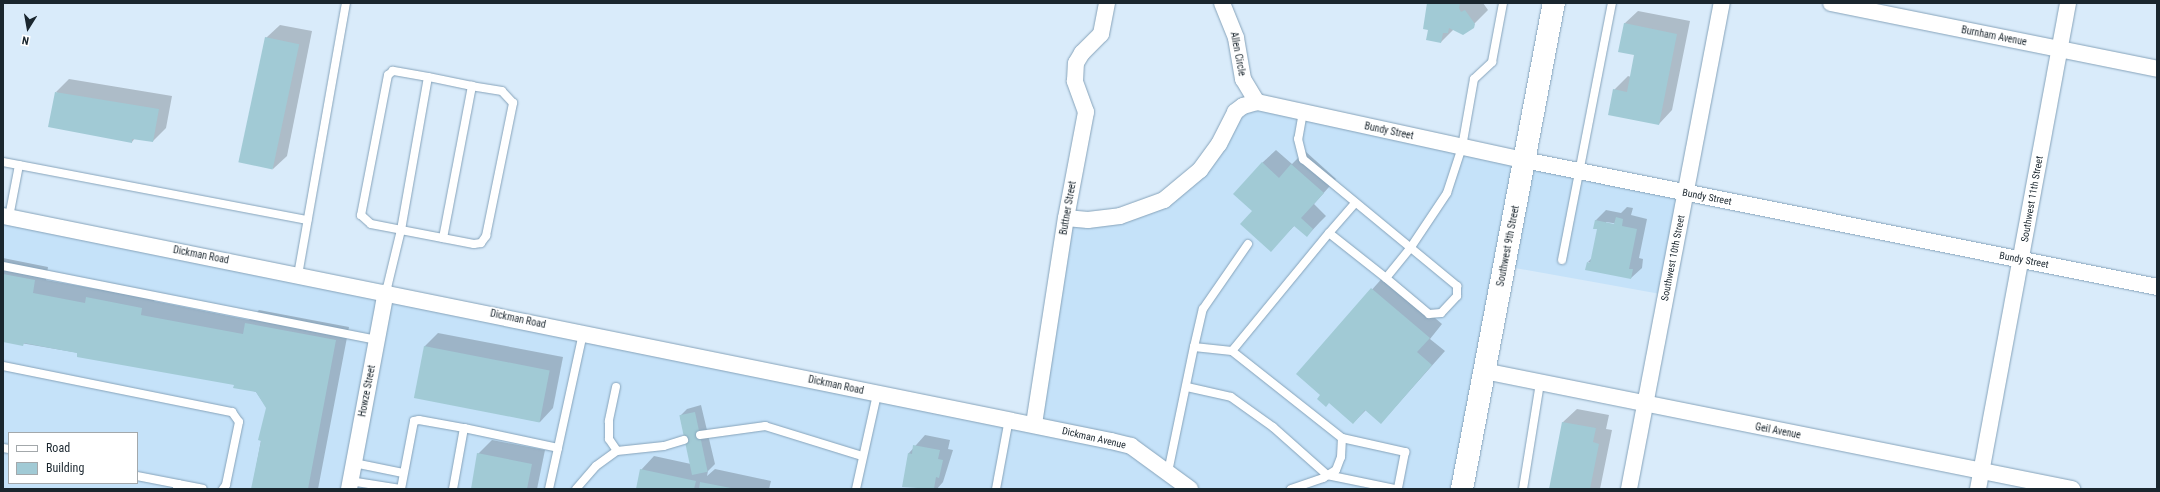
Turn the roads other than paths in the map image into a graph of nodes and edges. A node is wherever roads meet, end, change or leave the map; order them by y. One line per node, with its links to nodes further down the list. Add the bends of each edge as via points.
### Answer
1 (346, 3): 25 (lane)
2 (1107, 3): 24 (street, Buttner Street, via 1101,34 1076,63 1075,81 1086,112)
3 (1222, 3): 14 (street, Allen Circle, via 1236,38 1243,79)
4 (1503, 3): 16 (lane, via 1492,62 1474,78)
5 (1554, 3): 17 (main road, Southwest 9th Street)
6 (1612, 3): 20 (lane)
7 (1722, 3): 21 (street, Southwest 10th Street)
8 (1831, 3): 10 (street, Burnham Avenue)
9 (2068, 3): 10 (street, Southwest 11th Street)
10 (2060, 49): 11 (street, Burnham Avenue); 32 (street, Southwest 11th Street)
11 (2157, 68)
12 (428, 77): 13 (lane); 26 (lane); 26 (lane, via 393,71 388,75 361,215 371,224)
13 (472, 86): 28 (lane); 28 (lane, via 502,92 513,103 486,236 481,243 474,244)
14 (1257, 102): 15 (street, Bundy Street); 24 (street, via 1243,106 1235,112 1219,144 1200,170 1164,200 1120,216 1088,220)
15 (1303, 112): 16 (street, Bundy Street); 22 (lane, via 1298,139 1303,159)
16 (1462, 147): 17 (street, Bundy Street); 30 (lane, via 1447,193)
17 (1524, 160): 20 (street, Bundy Street); 43 (main road, Southwest 9th Street)
18 (3, 162): 19 (lane)
19 (19, 165): 23 (lane); 25 (lane)
20 (1580, 171): 21 (street, Bundy Street); 31 (lane)
21 (1686, 193): 32 (street, Bundy Street); 48 (street, Southwest 10th Street)
22 (1355, 203): 27 (lane); 30 (lane)
23 (6, 216): 34 (street, Dickman Road)
24 (1066, 218): 50 (street, Buttner Street)
25 (308, 220): 34 (lane)
26 (401, 230): 28 (lane); 37 (lane)
27 (1329, 233): 35 (lane); 41 (lane)
28 (443, 238)
29 (1248, 244): 40 (lane, via 1203,309)
30 (1411, 247): 35 (lane); 35 (lane, via 1457,286 1457,296 1441,313 1429,314)
31 (1562, 260)
32 (2021, 260): 36 (street, Bundy Street); 59 (street, Southwest 11th Street)
33 (3, 266): 39 (lane)
34 (298, 275): 37 (street, Dickman Road)
35 (1386, 278)
36 (2157, 287)
37 (386, 292): 38 (street, Dickman Road); 39 (street, Howze Street)
38 (583, 333): 47 (street, Dickman Road); 55 (lane)
39 (377, 340): 58 (street, Howze Street)
40 (1194, 347): 41 (lane); 46 (lane)
41 (1232, 351): 53 (lane)
42 (3, 366): 67 (lane, via 232,412 239,422)
43 (1484, 371): 44 (street, Geil Avenue); 78 (main road, Southwest 9th Street)
44 (1540, 383): 48 (street, Geil Avenue); 79 (lane)
45 (616, 387): 56 (lane, via 609,421 609,439)
46 (1186, 387): 61 (lane); 62 (lane, via 1231,397 1273,427)
47 (877, 394): 49 (street, Dickman Road); 57 (lane)
48 (1645, 405): 59 (street, Geil Avenue); 80 (street, Southwest 10th Street)
49 (1009, 419): 50 (street, Dickman Road); 73 (lane)
50 (1034, 424): 61 (street, Dickman Avenue, via 1131,446)
51 (464, 428): 55 (lane); 60 (lane, via 414,421); 69 (lane)
52 (700, 435): 57 (lane, via 765,426)
53 (1342, 438): 62 (lane, via 1341,457 1336,470); 77 (lane, via 1405,452)
54 (684, 440): 56 (lane, via 664,446)
55 (558, 448): 70 (lane)
56 (617, 451): 71 (lane, via 596,466)
57 (862, 456): 72 (lane)
58 (354, 463): 60 (lane); 64 (street, Howze Street)
59 (1981, 471): 81 (street, Southwest 11th Street); 82 (street, Geil Avenue)
60 (403, 472): 68 (lane)
61 (1168, 472): 74 (street, Dickman Avenue)
62 (1327, 475): 75 (lane); 76 (lane)
63 (138, 476): 65 (lane)
64 (349, 485): 68 (lane)
65 (178, 487): 66 (lane)
66 (204, 489)
67 (223, 489)
68 (400, 489)
69 (453, 489)
70 (549, 489)
71 (576, 489)
72 (856, 489)
73 (996, 489)
74 (1190, 489)
75 (1291, 489)
76 (1395, 489)
77 (1398, 489)
78 (1462, 489)
79 (1523, 489)
80 (1629, 489)
81 (1978, 489)
82 (2072, 489)

